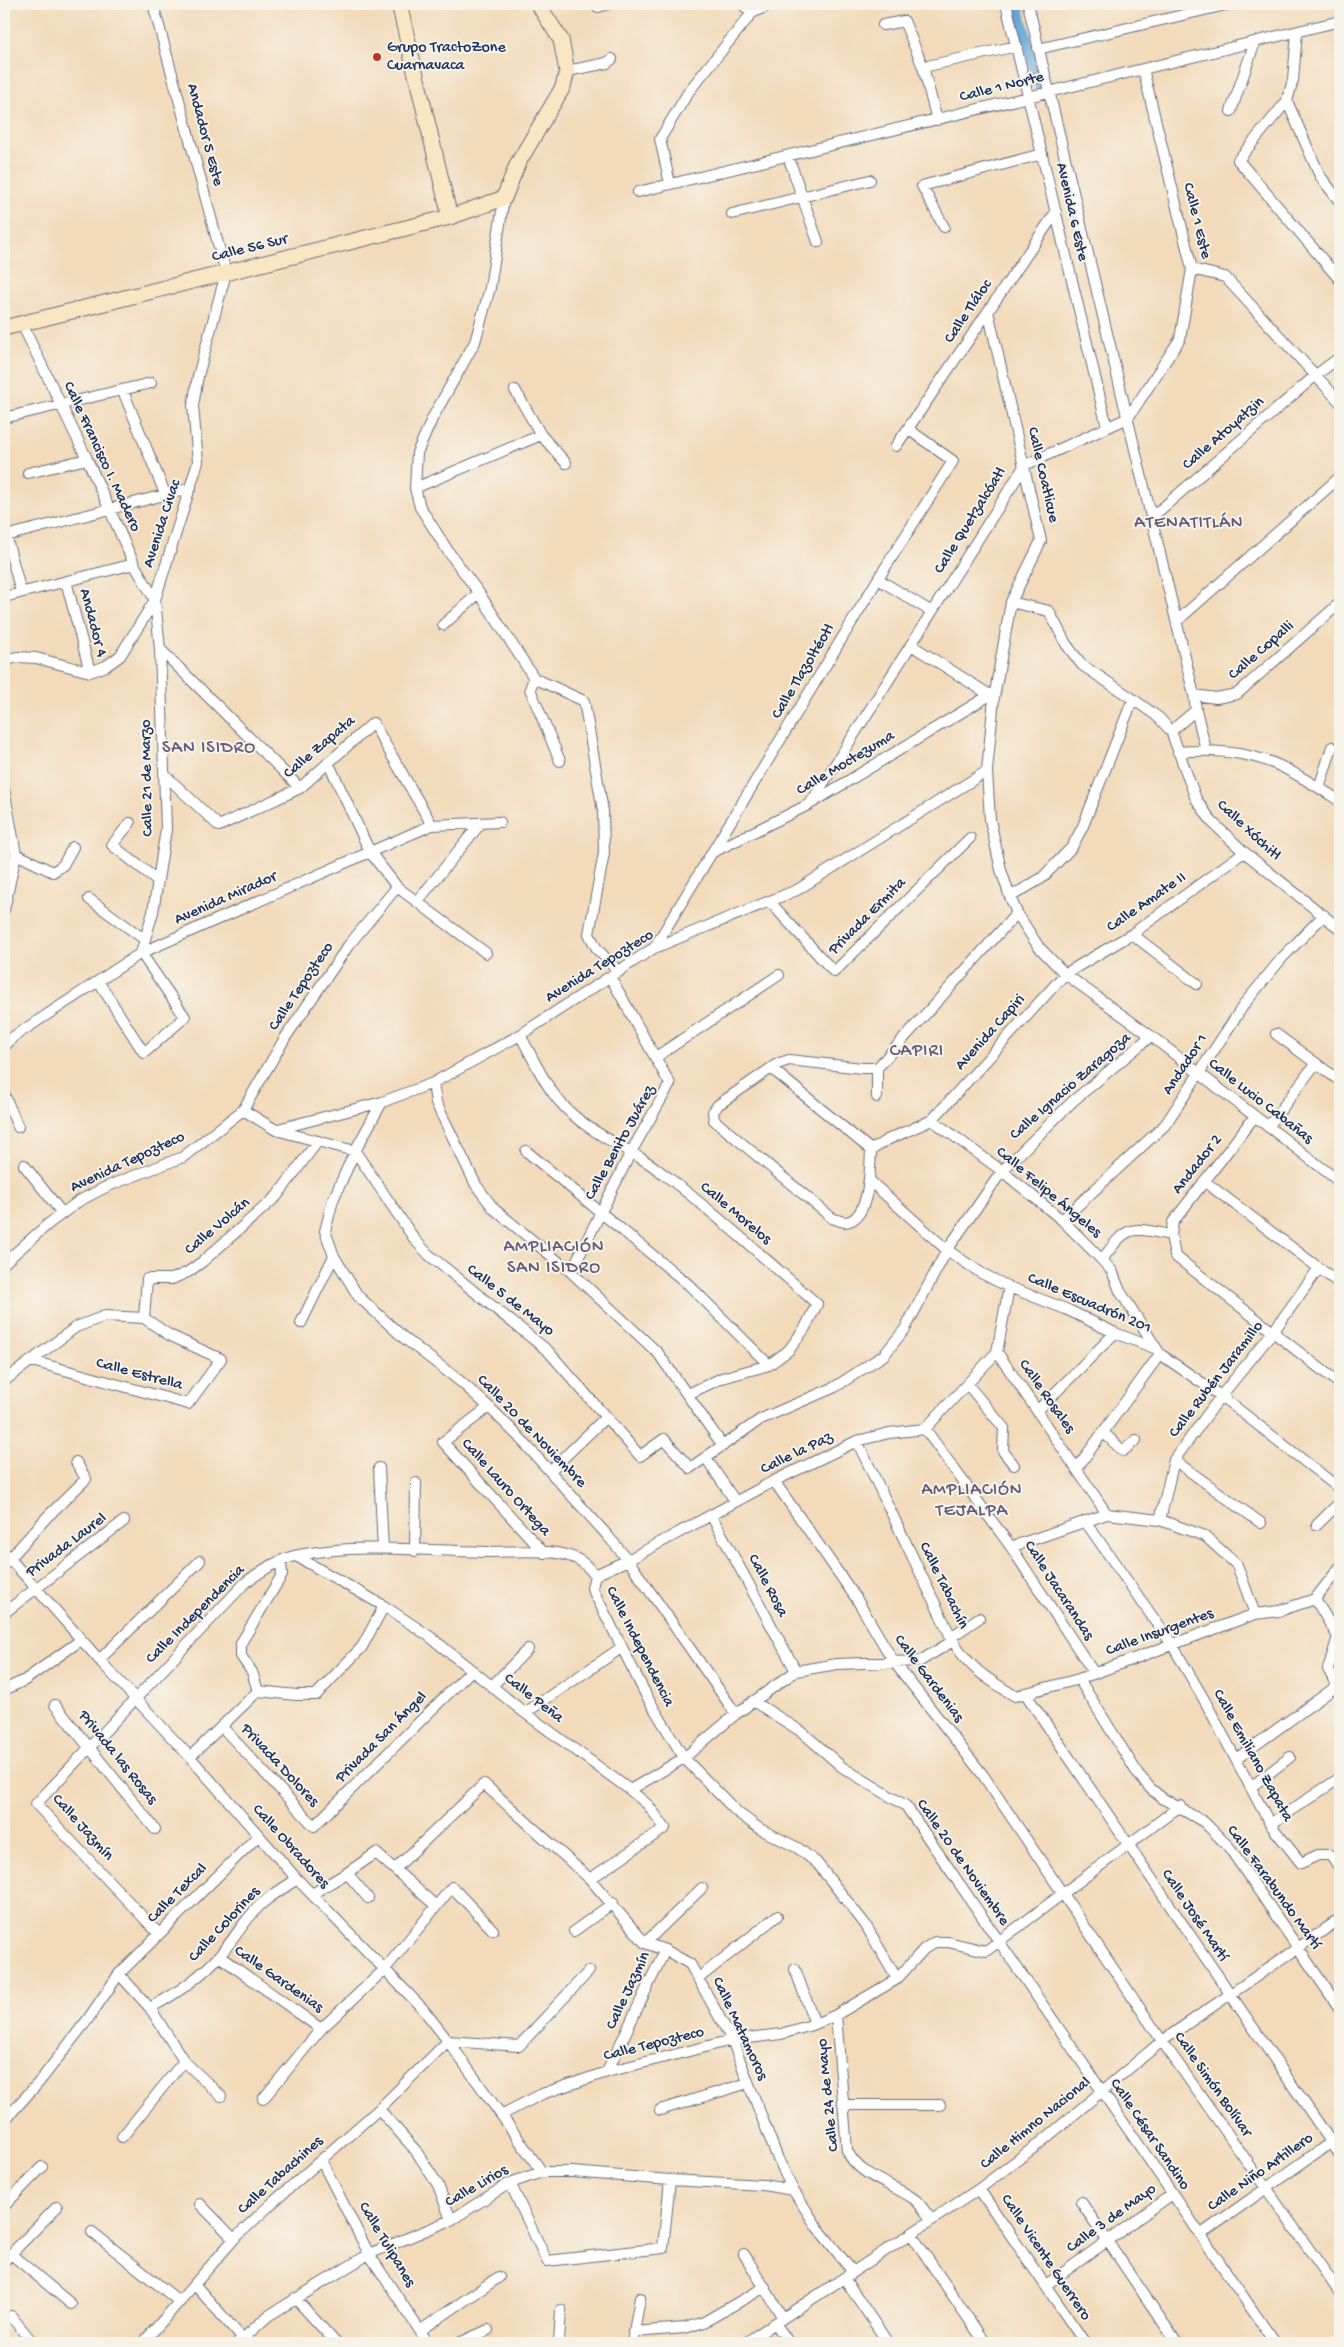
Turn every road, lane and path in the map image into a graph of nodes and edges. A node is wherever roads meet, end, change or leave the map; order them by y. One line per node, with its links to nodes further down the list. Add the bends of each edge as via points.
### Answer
1 (153, 4): 41 (street, Andador 5 Este)
2 (398, 4): 37 (street)
3 (540, 4): 19 (street, via 561,40)
4 (742, 4): 9 (street)
5 (772, 4): 9 (street)
6 (1006, 4): 14 (street, Avenida 6 Este)
7 (1028, 4): 15 (street, Avenida 6 Este)
8 (1230, 4): 15 (street)
9 (752, 13): 30 (street, via 689,91 660,139)
10 (1340, 21): 12 (street, Calle 1 Norte)
11 (883, 25): 17 (street, via 904,21)
12 (1297, 32): 13 (street, Calle 1 Norte); 24 (street, via 1293,80)
13 (1255, 42): 18 (street, Calle 1 Norte); 25 (street)
14 (1016, 46): 17 (street); 21 (street, Avenida 6 Este)
15 (1038, 49): 20 (street, Avenida 6 Este)
16 (612, 59): 19 (street, via 607,63)
17 (924, 67): 26 (street)
18 (1143, 69): 22 (street, Calle 1 Norte); 40 (street, Calle 1 Este)
19 (567, 70): 33 (street, via 563,87 518,164)
20 (1045, 76): 21 (street); 22 (street, Avenida 6 Este)
21 (1025, 81): 23 (street, Avenida 6 Este)
22 (1049, 93): 23 (street, Calle 1 Norte); 54 (street, Avenida 6 Este)
23 (1028, 97): 26 (street, Calle 1 Norte); 27 (street, Avenida 6 Este)
24 (1287, 101): 34 (street, via 1320,176); 42 (street, via 1238,160)
25 (1231, 111)
26 (937, 120): 28 (street, Calle 1 Norte)
27 (1042, 154): 35 (street, Avenida 6 Este); 38 (street, via 922,186)
28 (788, 156): 30 (street, Calle 1 Norte); 32 (street)
29 (870, 180): 32 (street)
30 (670, 184): 31 (street, Calle 1 Norte)
31 (638, 192)
32 (803, 197): 36 (street); 39 (street)
33 (504, 198): 37 (street, Calle 56 Sur); 65 (street, via 490,288 475,342 417,453)
34 (1340, 202)
35 (1056, 212): 43 (street, Calle Tláloc); 55 (street, Avenida 6 Este)
36 (732, 214)
37 (450, 217): 41 (street, Calle 56 Sur)
38 (944, 227)
39 (818, 242)
40 (1192, 269): 47 (street, Calle 1 Este, via 1225,277); 54 (street, via 1180,338)
41 (226, 273): 44 (street, Calle 56 Sur); 64 (street, Avenida Civac, via 193,406 198,462)
42 (1340, 280)
43 (988, 311): 56 (street, Calle Tláloc); 61 (street, Calle Coatlicue)
44 (22, 324): 45 (street, Calle 56 Sur); 52 (street, Calle Francisco I. Madero)
45 (4, 328)
46 (1340, 357): 47 (street, Calle Atoyatzin)
47 (1316, 375): 51 (street, Calle 1 Este); 68 (street, Calle Atoyatzin)
48 (151, 383): 50 (street)
49 (516, 390): 57 (street)
50 (123, 391): 52 (street); 66 (street)
51 (1340, 402)
52 (60, 405): 53 (street); 59 (street, Calle Francisco I. Madero)
53 (4, 418)
54 (1128, 418): 55 (street, Calle Quetzalcóatl); 68 (street)
55 (1108, 427): 61 (street, Calle Quetzalcóatl)
56 (908, 429): 58 (street, Calle Tláloc); 70 (street, Calle Tlazoltéotl, via 953,461)
57 (541, 435): 60 (street); 65 (street)
58 (896, 446)
59 (87, 459): 62 (street); 67 (street, Calle Francisco I. Madero)
60 (566, 463)
61 (1025, 465): 76 (street, Calle Coatlicue, via 1042,541); 78 (street, Calle Quetzalcóatl)
62 (28, 473)
63 (1340, 478): 79 (street)
64 (192, 488): 66 (street); 75 (street, Avenida Civac)
65 (415, 488): 73 (street, via 420,507)
66 (166, 496): 67 (street)
67 (110, 511): 69 (street, Calle Francisco I. Madero); 72 (street, via 6,536)
68 (1152, 517): 79 (street)
69 (134, 564): 71 (street); 75 (street, Calle Francisco I. Madero)
70 (878, 579): 78 (street); 110 (street, Calle Tlazoltéotl)
71 (66, 581): 72 (street); 84 (street, Andador 4)
72 (21, 592): 74 (street)
73 (479, 593): 80 (street); 85 (street)
74 (4, 597)
75 (155, 600): 82 (street, Calle 21 de Marzo); 84 (street, Avenida Civac, via 120,656)
76 (1011, 602): 87 (street, Calle Coatlicue); 88 (street, via 1049,611 1066,644 1082,665)
77 (1340, 603): 86 (street, Calle Copalli, via 1236,694 1216,698)
78 (932, 612): 81 (street, Calle Quetzalcóatl)
79 (1177, 621): 86 (street)
80 (443, 625)
81 (911, 646): 87 (street); 102 (street, Calle Quetzalcóatl)
82 (160, 649): 97 (street, Calle 21 de Marzo); 98 (street)
83 (4, 661): 84 (street, via 17,657 36,658)
84 (90, 672)
85 (534, 678): 94 (street, via 530,689); 129 (street, Calle Benito Juárez, via 584,701 603,811 604,853 589,934)
86 (1194, 695): 89 (street)
87 (992, 696): 96 (street, Calle Coatlicue); 102 (street, Calle Moctezuma)
88 (1133, 699): 90 (street); 115 (street, via 1072,847 1042,878)
89 (1196, 710): 90 (street); 92 (street)
90 (1171, 730): 93 (street, Calle Xóchitl)
91 (1332, 746): 99 (street)
92 (1206, 750): 93 (street); 99 (street, via 1279,766)
93 (1178, 752): 111 (street, Calle Xóchitl, via 1196,799 1212,822)
94 (560, 761)
95 (328, 762): 98 (street, Calle Zapata); 106 (street, Calle Zapata, via 374,723); 109 (street)
96 (987, 771): 115 (street, Calle Coatlicue, via 990,820); 118 (street, Avenida Tepozteco, via 797,890)
97 (164, 774): 98 (street, Calle Zapata, via 219,826); 113 (street, Calle 21 de Marzo, via 166,829)
98 (300, 788)
99 (1319, 788): 101 (street)
100 (4, 790): 112 (street)
101 (1340, 801)
102 (810, 804): 110 (street, Calle Moctezuma)
103 (500, 822): 105 (street, Avenida Mirador)
104 (130, 823): 113 (street, via 112,845)
105 (480, 824): 106 (street, Avenida Mirador); 117 (street)
106 (432, 825): 109 (street, Avenida Mirador)
107 (970, 838): 118 (street, Privada Ermita, via 834,972)
108 (73, 847): 112 (street, via 63,865 53,872)
109 (370, 852): 114 (street); 126 (street, Avenida Mirador)
110 (713, 852): 125 (street, Calle Tlazoltéotl)
111 (1244, 852): 121 (street, Calle Xóchitl); 123 (street, Calle Amate II)
112 (16, 854): 119 (street)
113 (157, 880): 124 (street, Calle 21 de Marzo, via 153,912)
114 (397, 887): 117 (street); 147 (street, Calle Tepozteco, via 348,946 285,1038)
115 (1010, 897): 120 (street)
116 (89, 899): 124 (street)
117 (417, 902): 127 (street)
118 (770, 902): 125 (street, Avenida Tepozteco)
119 (4, 910)
120 (1017, 913): 128 (street, via 1038,946); 140 (street)
121 (1324, 915): 122 (street, Calle Xóchitl); 141 (street, Andador 1, via 1263,979)
122 (1340, 929)
123 (1132, 934): 128 (street, Calle Amate II); 132 (street)
124 (144, 939): 126 (street, Calle 21 de Marzo)
125 (654, 948): 129 (street, Avenida Tepozteco)
126 (142, 953): 131 (street, Avenida Mirador); 131 (street, via 186,1017 144,1053)
127 (486, 953)
128 (1065, 974): 135 (street, Calle Lucio Cabañas); 149 (street, Avenida Capiri)
129 (615, 975): 134 (street, Avenida Tepozteco); 137 (street, Calle Benito Juárez)
130 (779, 975): 137 (street)
131 (98, 981): 136 (street, Avenida Mirador, via 13,1037)
132 (1197, 984)
133 (1276, 1034): 138 (street)
134 (520, 1035): 143 (street, Avenida Tepozteco); 157 (street, Calle Morelos, via 568,1112)
135 (1151, 1036): 141 (street, Calle Lucio Cabañas); 159 (street, Calle Ignacio Zaragoza, via 1073,1101)
136 (4, 1047)
137 (656, 1057): 157 (street, Calle Benito Juárez, via 670,1084)
138 (1316, 1063): 142 (street); 151 (street)
139 (771, 1068): 140 (street, via 790,1060); 155 (street); 160 (street, via 718,1105 713,1112 714,1120 832,1218 844,1222 856,1217)
140 (877, 1068): 145 (street)
141 (1198, 1072): 148 (street, Calle Lucio Cabañas); 165 (street, Andador 1, via 1165,1125)
142 (1340, 1081)
143 (433, 1083): 146 (street, Avenida Tepozteco); 172 (street, via 436,1103 476,1185 494,1209)
144 (4, 1094): 150 (street)
145 (877, 1097)
146 (382, 1102): 152 (street, Avenida Tepozteco); 154 (street)
147 (243, 1110): 152 (street); 164 (street, Avenida Tepozteco, via 183,1158 108,1186)
148 (1254, 1117): 151 (street, Calle Lucio Cabañas); 161 (street, Andador 2)
149 (932, 1120): 155 (street, Avenida Capiri); 159 (street, Calle Felipe Ángeles)
150 (18, 1127)
151 (1268, 1127): 162 (street, Calle Lucio Cabañas)
152 (276, 1130): 153 (street)
153 (318, 1141): 154 (street); 175 (street, Calle Volcán, via 277,1196 202,1262 172,1279 147,1279)
154 (352, 1150): 168 (street, Calle 20 de Noviembre, via 326,1231); 190 (street, Calle 5 de Mayo, via 429,1255 545,1348)
155 (871, 1150): 160 (street)
156 (526, 1151): 163 (street)
157 (631, 1152): 163 (street, Calle Benito Juárez); 182 (street, Calle Morelos, via 679,1186 817,1304 790,1350)
158 (24, 1165): 164 (street)
159 (1002, 1171): 165 (street, Calle Felipe Ángeles); 167 (street, Calle Ignacio Zaragoza)
160 (870, 1181): 167 (street)
161 (1204, 1181): 166 (street, Andador 2, via 1174,1222); 171 (street)
162 (1340, 1182)
163 (600, 1212): 172 (street, Calle Benito Juárez); 182 (street, via 675,1274)
164 (62, 1213): 170 (street, Avenida Tepozteco)
165 (1062, 1220): 169 (street, Calle Felipe Ángeles)
166 (1171, 1234): 169 (street, via 1134,1228 1119,1236); 177 (street, via 1175,1256)
167 (947, 1250): 174 (street); 195 (street, Calle Ignacio Zaragoza, via 916,1310 884,1355 835,1387 761,1419)
168 (334, 1256): 176 (street); 188 (street, Calle 20 de Noviembre, via 358,1296)
169 (1102, 1260): 180 (street, Calle Felipe Ángeles, via 1112,1271 1120,1291)
170 (4, 1263)
171 (1319, 1268): 173 (street); 177 (street, Calle Rubén Jaramillo)
172 (571, 1272): 186 (street, via 658,1353)
173 (1340, 1284)
174 (1008, 1287): 178 (street, Calle Escuadrón 201, via 1068,1310); 179 (street, Calle Rosales)
175 (144, 1318): 181 (street, via 105,1316 76,1327); 181 (street, Calle Estrella, via 169,1335 221,1358 188,1404)
176 (301, 1323)
177 (1273, 1332): 185 (street); 187 (street, Calle Rubén Jaramillo)
178 (1115, 1333): 180 (street, Calle Escuadrón 201); 189 (street)
179 (997, 1352): 184 (street); 189 (street, Calle Rosales)
180 (1158, 1352): 187 (street); 192 (street)
181 (32, 1361): 183 (street)
182 (769, 1365): 186 (street, Calle Morelos, via 722,1378)
183 (4, 1381)
184 (967, 1384): 191 (street); 199 (street, via 1004,1428 1003,1451)
185 (1340, 1384)
186 (688, 1394): 195 (street)
187 (1221, 1396): 197 (street, Calle Rubén Jaramillo); 205 (street)
188 (489, 1407): 202 (street, Calle 20 de Noviembre); 218 (street, Calle Lauro Ortega, via 443,1442)
189 (1038, 1410): 201 (street, Calle Rosales)
190 (605, 1418): 196 (street, Calle 5 de Mayo, via 640,1456 664,1439 690,1468); 202 (street)
191 (925, 1430): 194 (street, Calle la Paz, via 889,1433); 215 (street, Calle Jacarandas)
192 (1103, 1432): 193 (street, via 1123,1451); 201 (street)
193 (1136, 1440)
194 (857, 1441): 203 (street, Calle la Paz); 232 (street, Calle Tabachín)
195 (723, 1446): 196 (street)
196 (706, 1458): 206 (street)
197 (1174, 1460): 210 (street, Calle Rubén Jaramillo); 213 (street)
198 (76, 1462): 220 (street, via 86,1479)
199 (1014, 1465)
200 (379, 1468): 216 (street)
201 (1077, 1468): 208 (street, Calle Rosales)
202 (550, 1471): 221 (street, Calle 20 de Noviembre)
203 (774, 1481): 206 (street, Calle la Paz); 238 (street, Calle Gardenias, via 856,1598)
204 (416, 1482): 217 (street)
205 (1340, 1489)
206 (735, 1502): 209 (street, Calle la Paz)
207 (1340, 1502): 214 (street)
208 (1107, 1514): 210 (street); 212 (street)
209 (711, 1515): 221 (street, Calle la Paz); 240 (street, Calle Rosa)
210 (1160, 1520): 230 (street, via 1205,1536 1237,1565)
211 (124, 1521): 226 (street, Privada Laurel)
212 (1085, 1521): 215 (street); 234 (street, Calle Emiliano Zapata)
213 (1261, 1522)
214 (1317, 1525)
215 (1011, 1547): 241 (street, Calle Jacarandas)
216 (383, 1549): 217 (street, Calle Independencia); 219 (street, Calle Independencia, via 327,1550)
217 (415, 1551): 218 (street, Calle Independencia)
218 (544, 1553): 225 (street, Calle Independencia, via 570,1556 584,1562)
219 (296, 1556): 223 (street, Calle Independencia); 228 (street, Calle Peña)
220 (6, 1559): 226 (street, Calle Obradores)
221 (628, 1560): 225 (street, Calle la Paz); 252 (street, Calle 20 de Noviembre)
222 (200, 1561): 237 (street)
223 (281, 1561): 246 (street, via 282,1575 241,1643 241,1656 252,1672); 248 (street, Calle Independencia, via 245,1583)
224 (1340, 1567): 227 (street)
225 (595, 1575): 235 (street, Calle Independencia, via 592,1588)
226 (36, 1588): 229 (street, Privada Laurel); 233 (street, Calle Obradores)
227 (1315, 1599): 230 (street, Calle Insurgentes, via 1279,1611); 244 (street, via 1338,1637 1328,1668)
228 (384, 1606): 239 (street, Calle Peña); 246 (street, via 362,1647 316,1695)
229 (4, 1612)
230 (1255, 1614): 234 (street, Calle Insurgentes)
231 (979, 1618): 232 (street)
232 (952, 1639): 238 (street, via 920,1661); 247 (street, Calle Tabachín, via 964,1660 989,1679)
233 (81, 1640): 237 (street, Calle Obradores); 245 (street, via 25,1680)
234 (1174, 1646): 241 (street, Calle Insurgentes); 258 (street, Calle Emiliano Zapata)
235 (621, 1648): 251 (street); 257 (street, Calle Independencia)
236 (528, 1649): 243 (street)
237 (100, 1662): 248 (street, Calle Obradores)
238 (894, 1662): 240 (street, via 837,1664); 274 (street, Calle Gardenias, via 982,1775)
239 (472, 1670): 243 (street, Calle Peña); 264 (street, Privada San Ángel)
240 (796, 1671): 249 (street)
241 (1094, 1674): 242 (street, Calle Insurgentes)
242 (1079, 1679): 247 (street, Calle Insurgentes); 262 (street, Calle Farabundo Martí, via 1138,1774 1162,1798)
243 (492, 1686): 251 (street, Calle Peña)
244 (1339, 1687): 258 (street)
245 (4, 1690)
246 (258, 1691): 253 (street)
247 (1020, 1694): 267 (street, Calle José Martí)
248 (136, 1698): 254 (street, Calle Jazmín); 255 (street, Calle Obradores)
249 (753, 1701): 252 (street); 284 (street, Calle 20 de Noviembre, via 802,1732 842,1767 906,1806)
250 (55, 1705): 254 (street, Privada las Rosas)
251 (525, 1713): 261 (street, Calle Peña)
252 (736, 1714): 257 (street)
253 (222, 1727): 255 (street); 264 (street, Privada Dolores)
254 (88, 1747): 265 (street, Privada las Rosas); 283 (street, Calle Jazmín, via 36,1804)
255 (190, 1757): 266 (street, Calle Obradores)
256 (1290, 1757): 260 (street)
257 (684, 1758): 261 (street); 294 (street, Calle Independencia, via 737,1812 817,1863 865,1924)
258 (1236, 1759): 260 (street, Calle Emiliano Zapata)
259 (1340, 1778): 263 (street)
260 (1250, 1787): 263 (street, Calle Emiliano Zapata)
261 (630, 1790): 272 (street, Calle Peña, via 648,1805 665,1828)
262 (1180, 1806): 267 (street); 286 (street, Calle Farabundo Martí, via 1204,1822 1228,1846)
263 (1270, 1824): 268 (street, Calle Emiliano Zapata, via 1300,1863 1318,1855 1330,1855)
264 (314, 1826)
265 (155, 1829)
266 (259, 1835): 271 (street, Calle Obradores); 283 (street, Calle Texcal)
267 (1129, 1846): 274 (street); 295 (street, Calle José Martí)
268 (1340, 1868)
269 (395, 1869): 270 (street, via 376,1853); 272 (street, via 484,1784); 278 (street)
270 (347, 1874): 275 (street); 276 (street)
271 (298, 1879): 275 (street, Calle Obradores); 288 (street, Calle Colorines, via 265,1900)
272 (590, 1879): 277 (street)
273 (702, 1888): 285 (street)
274 (1063, 1892): 284 (street); 303 (street, Calle Simón Bolívar)
275 (312, 1894): 289 (street, Calle Obradores)
276 (368, 1898)
277 (613, 1903): 282 (street); 285 (street)
278 (436, 1906): 281 (street, Calle Gardenias, via 452,1887); 289 (street, Calle Gardenias)
279 (777, 1916): 293 (street)
280 (1340, 1919): 286 (street, Calle Himno Nacional)
281 (493, 1930)
282 (574, 1931)
283 (159, 1934): 292 (street, Calle Texcal)
284 (999, 1942): 294 (street, Calle Tepozteco, via 986,1951 935,1942 924,1949); 307 (street, Calle César Sandino)
285 (645, 1943): 287 (street, Calle Matamoros)
286 (1298, 1947): 295 (street, Calle Himno Nacional); 297 (street, Calle Farabundo Martí)
287 (665, 1950): 293 (street, Calle Matamoros, via 690,1964); 305 (street, Calle Jazmín)
288 (219, 1956): 296 (street, Calle Colorines, via 195,1979); 300 (street, Calle Gardenias)
289 (385, 1969): 300 (street, Calle Gardenias); 302 (street, Calle Obradores)
290 (795, 1969): 299 (street)
291 (589, 1971): 302 (street, via 519,2046)
292 (119, 1974): 296 (street); 315 (street, Calle Texcal, via 40,2081)
293 (699, 1978): 301 (street, Calle Matamoros)
294 (897, 1979): 298 (street, Calle Tepozteco)
295 (1230, 1994): 303 (street, Calle Himno Nacional); 318 (street, Calle José Martí)
296 (150, 2008): 304 (street)
297 (1340, 2010)
298 (836, 2015): 299 (street, Calle Tepozteco); 310 (street, Calle 24 de Mayo)
299 (815, 2024): 301 (street, Calle Tepozteco, via 781,2034)
300 (321, 2029): 309 (street)
301 (732, 2040): 305 (street, Calle Tepozteco); 306 (street, Calle Matamoros)
302 (448, 2041): 312 (street, Calle Tabachines); 314 (street, Calle Obradores)
303 (1162, 2041): 307 (street, Calle Himno Nacional); 325 (street, Calle Simón Bolívar)
304 (184, 2061): 308 (street); 317 (street)
305 (607, 2072): 314 (street, Calle Tepozteco, via 542,2094)
306 (748, 2083): 313 (street); 327 (street, Calle Matamoros)
307 (1101, 2091): 326 (street, Calle Himno Nacional); 328 (street, Calle César Sandino)
308 (221, 2096)
309 (263, 2099)
310 (843, 2105): 311 (street); 334 (street, Calle 24 de Mayo, via 850,2160 916,2200)
311 (940, 2105)
312 (379, 2109): 320 (street, Calle Tabachines); 333 (street, via 416,2151 438,2185)
313 (660, 2110)
314 (502, 2115): 322 (street, Calle Obradores)
315 (4, 2121)
316 (1340, 2136): 318 (street, Calle Niño Artillero)
317 (122, 2137)
318 (1331, 2142): 319 (street, Calle José Martí); 325 (street, Calle Niño Artillero)
319 (1340, 2155)
320 (321, 2160): 338 (street, Calle Tabachines); 340 (street, Calle Tulipanes)
321 (42, 2167): 331 (street)
322 (542, 2172): 323 (street, Calle Lirios); 324 (street, Calle Lirios)
323 (670, 2180): 324 (street, via 663,2248 547,2261); 327 (street, Calle Lirios)
324 (510, 2183): 333 (street, Calle Lirios)
325 (1264, 2188): 337 (street, Calle Niño Artillero); 349 (street, Calle Simón Bolívar)
326 (980, 2189): 334 (street, Calle Himno Nacional); 347 (street, Calle Vicente Guerrero)
327 (794, 2190): 343 (street, Calle Matamoros, via 817,2227)
328 (1171, 2195): 337 (street, Calle César Sandino); 339 (street, Calle 3 de Mayo)
329 (1081, 2202): 339 (street)
330 (200, 2204): 338 (street)
331 (4, 2206)
332 (57, 2206): 342 (street)
333 (451, 2220): 340 (street, Calle Lirios)
334 (932, 2220): 336 (street, Calle Himno Nacional)
335 (92, 2232): 352 (street)
336 (911, 2234): 343 (street, Calle Himno Nacional); 371 (street)
337 (1200, 2236): 374 (street, Calle César Sandino)
338 (234, 2239): 346 (street, Calle Tabachines)
339 (1107, 2241): 347 (street, Calle 3 de Mayo); 373 (street)
340 (370, 2254): 350 (street, Calle Lirios); 357 (street, Calle Tulipanes)
341 (744, 2254): 348 (street)
342 (7, 2257): 353 (street)
343 (853, 2272): 345 (street, Calle Himno Nacional)
344 (499, 2276): 357 (street)
345 (844, 2278): 356 (street, Calle Himno Nacional); 370 (street)
346 (195, 2285): 352 (street, Calle Tabachines); 360 (street)
347 (1046, 2285): 372 (street, Calle Vicente Guerrero)
348 (764, 2287): 356 (street); 359 (street, via 704,2322 685,2328)
349 (1340, 2293)
350 (295, 2298): 360 (street, Calle Lirios); 363 (street)
351 (640, 2298): 359 (street)
352 (180, 2302): 362 (street, Calle Tabachines)
353 (71, 2304)
354 (561, 2310): 366 (street)
355 (11, 2316): 361 (street)
356 (779, 2320): 368 (street, Calle Himno Nacional); 369 (street)
357 (421, 2330): 364 (street, Calle Tulipanes)
358 (488, 2330): 365 (street)
359 (633, 2332): 367 (street)
360 (240, 2341)
361 (33, 2343)
362 (143, 2343)
363 (336, 2343)
364 (428, 2343)
365 (459, 2343)
366 (559, 2343)
367 (632, 2343)
368 (744, 2343)
369 (789, 2343)
370 (888, 2343)
371 (985, 2343)
372 (1085, 2343)
373 (1177, 2343)
374 (1275, 2343)

